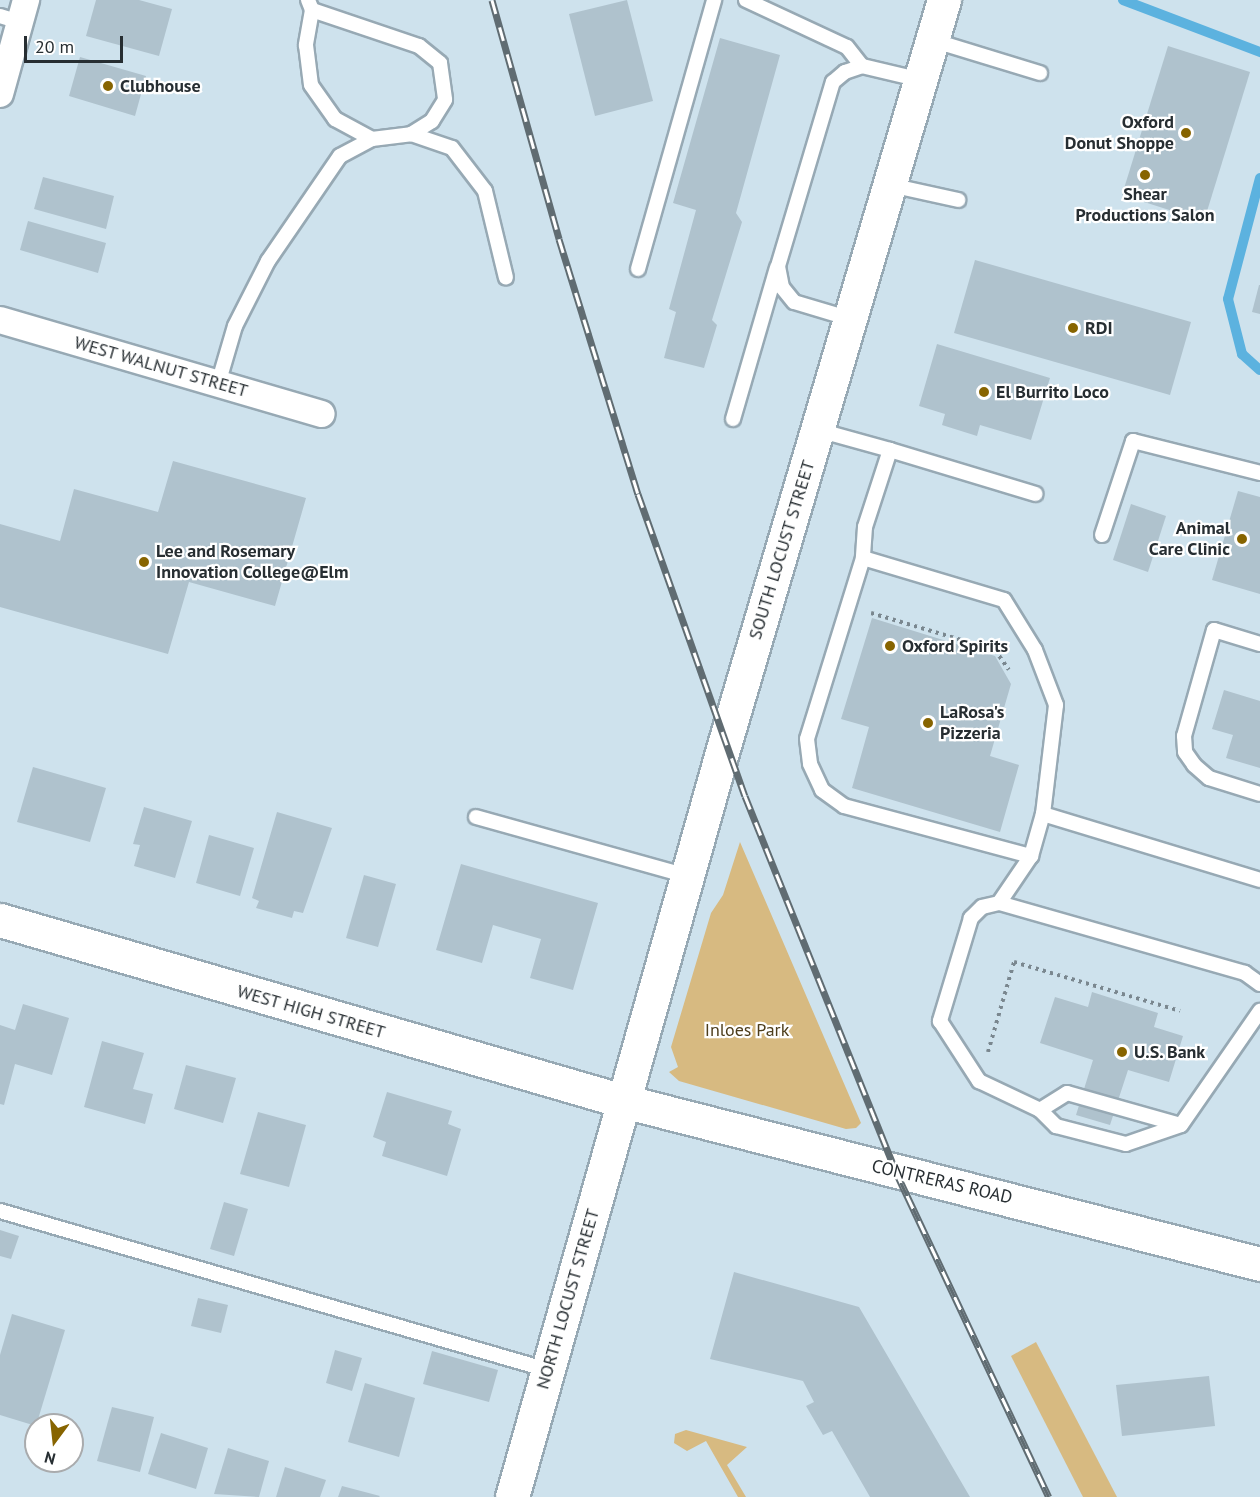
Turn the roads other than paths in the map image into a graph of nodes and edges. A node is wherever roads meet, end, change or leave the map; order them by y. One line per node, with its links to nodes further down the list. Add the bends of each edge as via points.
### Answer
1 (714, 0): 16 (lane)
2 (746, 0): 7 (lane, via 847,46)
3 (940, 1): 6 (street, SOUTH LOCUST STREET)
4 (310, 5): 11 (lane, via 418,46 440,63 445,100 432,121); 12 (lane, via 306,45 310,85 335,119)
5 (16, 13): 10 (street)
6 (932, 40): 8 (lane); 9 (street, SOUTH LOCUST STREET)
7 (862, 66): 9 (lane); 15 (lane, via 833,81)
8 (1041, 73)
9 (921, 80): 13 (street, SOUTH LOCUST STREET)
10 (0, 94)
11 (411, 134): 12 (lane); 17 (lane, via 452,148 485,191)
12 (372, 139): 20 (lane, via 340,156 268,261 235,326)
13 (890, 185): 14 (lane); 18 (street, SOUTH LOCUST STREET)
14 (958, 200)
15 (778, 266): 18 (lane, via 782,287 794,302); 22 (lane)
16 (638, 269)
17 (506, 279)
18 (851, 319): 23 (street, SOUTH LOCUST STREET)
19 (0, 320): 20 (street, WEST WALNUT STREET)
20 (218, 384): 21 (street, WEST WALNUT STREET)
21 (322, 414)
22 (733, 419)
23 (818, 430): 24 (lane); 34 (street, SOUTH LOCUST STREET)
24 (890, 450): 26 (lane); 28 (lane, via 865,527)
25 (1260, 473): 27 (lane, via 1133,441)
26 (1036, 494)
27 (1102, 535)
28 (863, 558): 31 (lane, via 1004,600 1035,650 1056,705); 33 (lane, via 807,738 810,764 822,790 844,806)
29 (1260, 644): 30 (lane, via 1214,630 1184,736 1190,759 1209,778)
30 (1260, 794)
31 (1043, 814): 33 (lane); 35 (lane)
32 (476, 817): 34 (lane)
33 (1031, 856): 36 (lane)
34 (688, 876): 40 (street, SOUTH LOCUST STREET)
35 (1260, 880)
36 (999, 903): 38 (lane, via 1245,973); 41 (lane, via 982,908 971,918 939,1021 979,1081)
37 (0, 920): 40 (street, WEST HIGH STREET)
38 (1260, 984)
39 (1260, 1011): 42 (lane)
40 (623, 1101): 44 (street, CONTRERAS ROAD); 45 (street, NORTH LOCUST STREET)
41 (1040, 1110): 42 (lane, via 1067,1093); 42 (lane, via 1056,1125 1126,1144)
42 (1181, 1125)
43 (0, 1211): 45 (lane)
44 (1260, 1264)
45 (548, 1370): 46 (street, NORTH LOCUST STREET)
46 (512, 1497)

